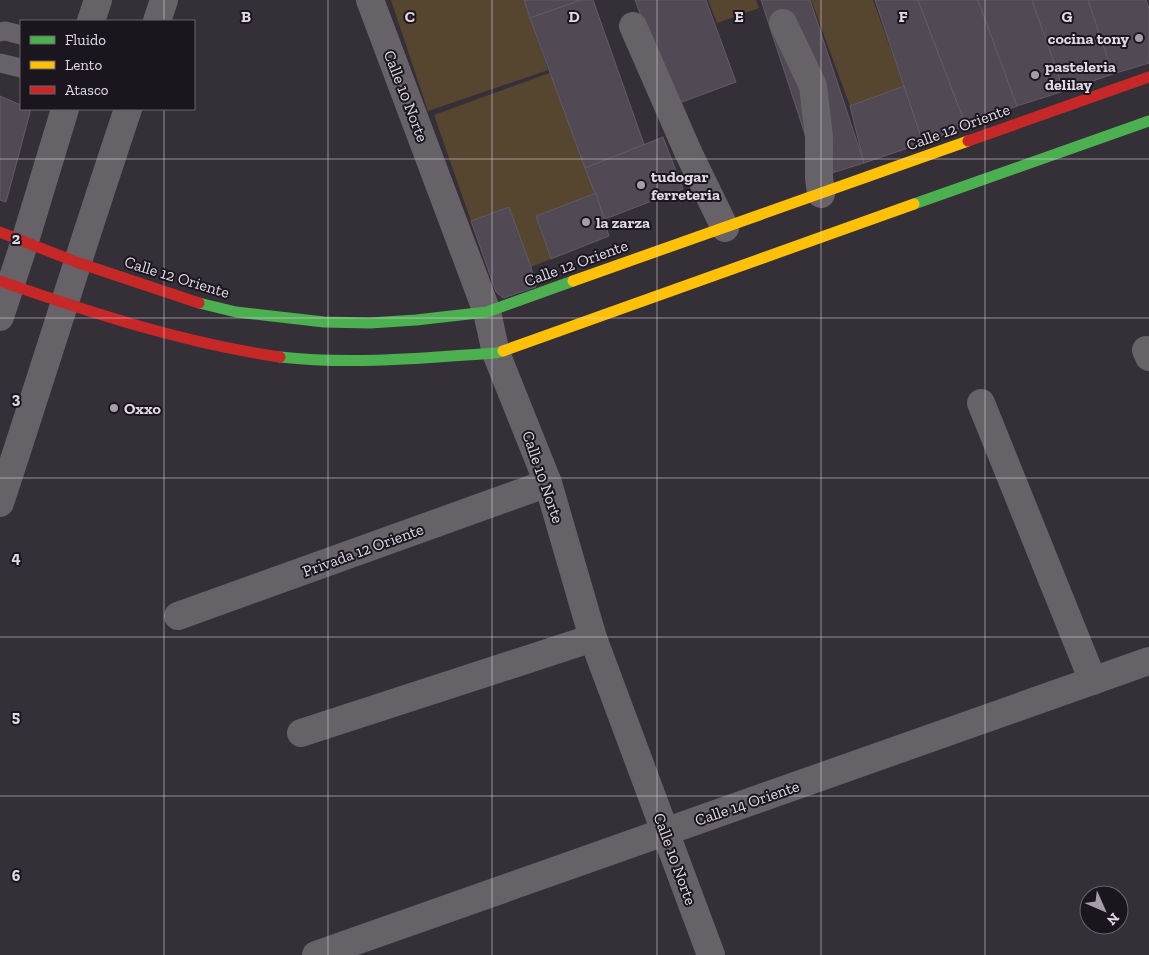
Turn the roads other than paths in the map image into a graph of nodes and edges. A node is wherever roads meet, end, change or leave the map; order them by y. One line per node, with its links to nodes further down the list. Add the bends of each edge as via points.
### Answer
1 (98, 0): 4 (street)
2 (164, 0): 5 (street)
3 (370, 0): 23 (street, Calle 10 Norte)
4 (92, 20)
5 (157, 20)
6 (784, 23): 16 (street, via 813,86)
7 (633, 26): 17 (street)
8 (0, 32): 9 (lane)
9 (20, 35)
10 (0, 62): 11 (lane)
11 (20, 68)
12 (1149, 77): 16 (main road, Calle 12 Oriente)
13 (65, 110): 19 (street)
14 (128, 110): 20 (street)
15 (1149, 121): 25 (main road)
16 (821, 194): 17 (main road, Calle 12 Oriente)
17 (725, 228): 23 (main road, Calle 12 Oriente)
18 (0, 232): 19 (main road, Calle 12 Oriente)
19 (25, 242): 20 (main road, Calle 12 Oriente); 21 (street)
20 (76, 262): 22 (street); 23 (main road, Calle 12 Oriente, via 193,302 280,318 370,323)
21 (6, 283): 22 (main road); 24 (street)
22 (65, 304): 25 (main road, via 234,350 281,357 377,361); 28 (street)
23 (487, 312): 25 (street, Calle 10 Norte)
24 (0, 317)
25 (496, 353): 27 (street, Calle 10 Norte)
26 (981, 403): 32 (street)
27 (548, 483): 29 (street, Privada 12 Oriente); 30 (street, Calle 10 Norte)
28 (0, 503)
29 (178, 616)
30 (593, 638): 33 (street); 34 (street, Calle 10 Norte)
31 (1149, 661): 32 (street, Calle 14 Oriente)
32 (1093, 680): 34 (street, Calle 14 Oriente)
33 (301, 734)
34 (665, 832): 35 (street, Calle 14 Oriente); 36 (street, Calle 10 Norte)
35 (316, 955)
36 (711, 955)

